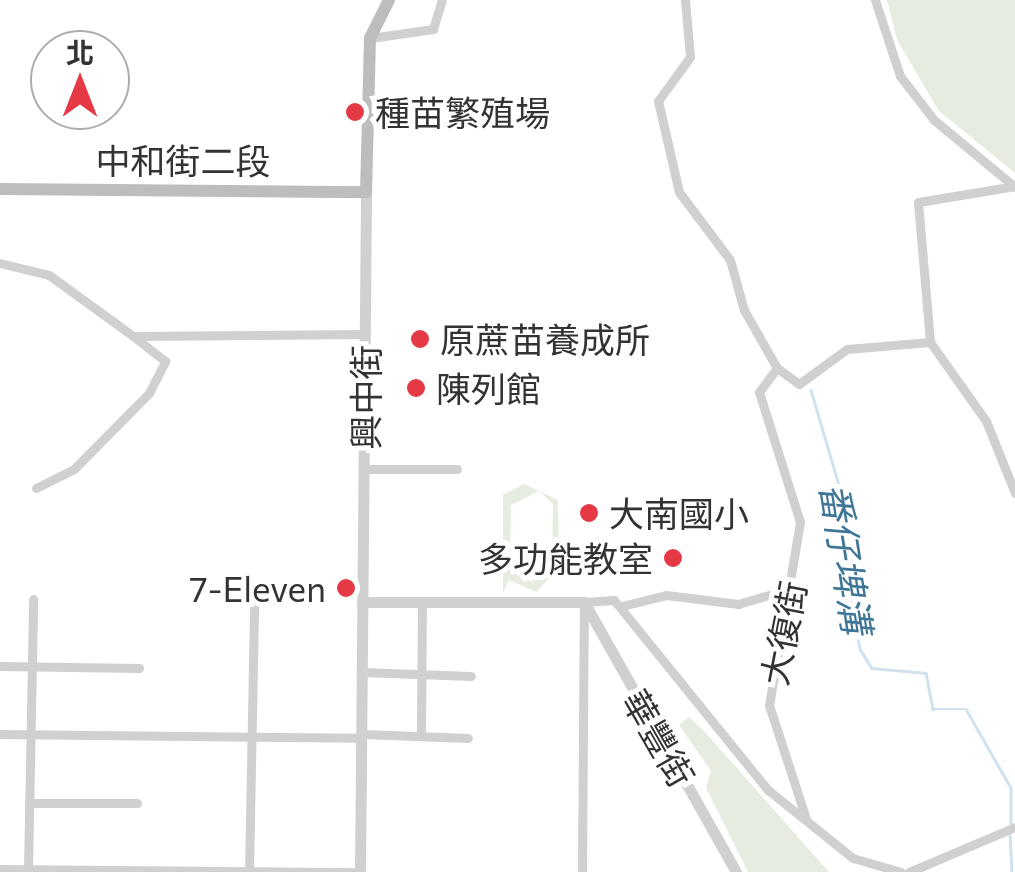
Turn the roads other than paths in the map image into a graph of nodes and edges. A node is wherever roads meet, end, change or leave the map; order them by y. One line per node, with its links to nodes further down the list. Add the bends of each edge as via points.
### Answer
1 (389, 0): 5 (main road)
2 (442, 0): 5 (street, via 434,29)
3 (685, 0): 13 (street, via 690,56 658,101 679,192 730,260)
4 (876, 0): 6 (street, via 900,76 934,120)
5 (370, 38): 8 (main road)
6 (1015, 186): 12 (street, via 918,202)
7 (0, 189): 8 (main road, 中和街二段)
8 (366, 192): 10 (street, 興中街)
9 (0, 264): 11 (street, via 48,275)
10 (365, 334): 11 (street); 14 (street, 興中街)
11 (133, 336): 16 (street, via 165,362 148,393 74,470)
12 (930, 342): 13 (street, via 847,349 798,384); 17 (street, via 986,421)
13 (777, 368): 18 (street, 大復街, via 759,392 800,522)
14 (365, 469): 15 (street); 21 (street, 興中街)
15 (457, 469)
16 (36, 488)
17 (1015, 493)
18 (789, 589): 24 (street, via 738,604 666,595); 39 (street, 大復街, via 768,706)
19 (33, 600): 26 (street)
20 (254, 601): 33 (street)
21 (362, 602): 22 (street); 28 (street, 興中街)
22 (422, 602): 23 (street); 29 (street)
23 (584, 602): 24 (street); 45 (street); 46 (street, 華豐街)
24 (622, 606): 39 (street, via 680,689)
25 (0, 666): 26 (street)
26 (31, 666): 27 (street); 32 (street)
27 (139, 668)
28 (362, 672): 29 (street); 34 (street, 興中街)
29 (421, 674): 30 (street); 35 (street)
30 (472, 676)
31 (0, 734): 32 (street)
32 (30, 734): 33 (street); 37 (street)
33 (251, 736): 34 (street); 43 (street)
34 (362, 736): 35 (street); 44 (street, 興中街)
35 (421, 736): 36 (street)
36 (468, 738)
37 (29, 804): 38 (street); 42 (street)
38 (137, 804)
39 (806, 821): 47 (street, via 868,866)
40 (1015, 827): 48 (street)
41 (0, 869): 42 (street)
42 (28, 869): 43 (street)
43 (249, 872): 44 (street)
44 (360, 872)
45 (582, 872)
46 (736, 872)
47 (901, 872)
48 (910, 872)

